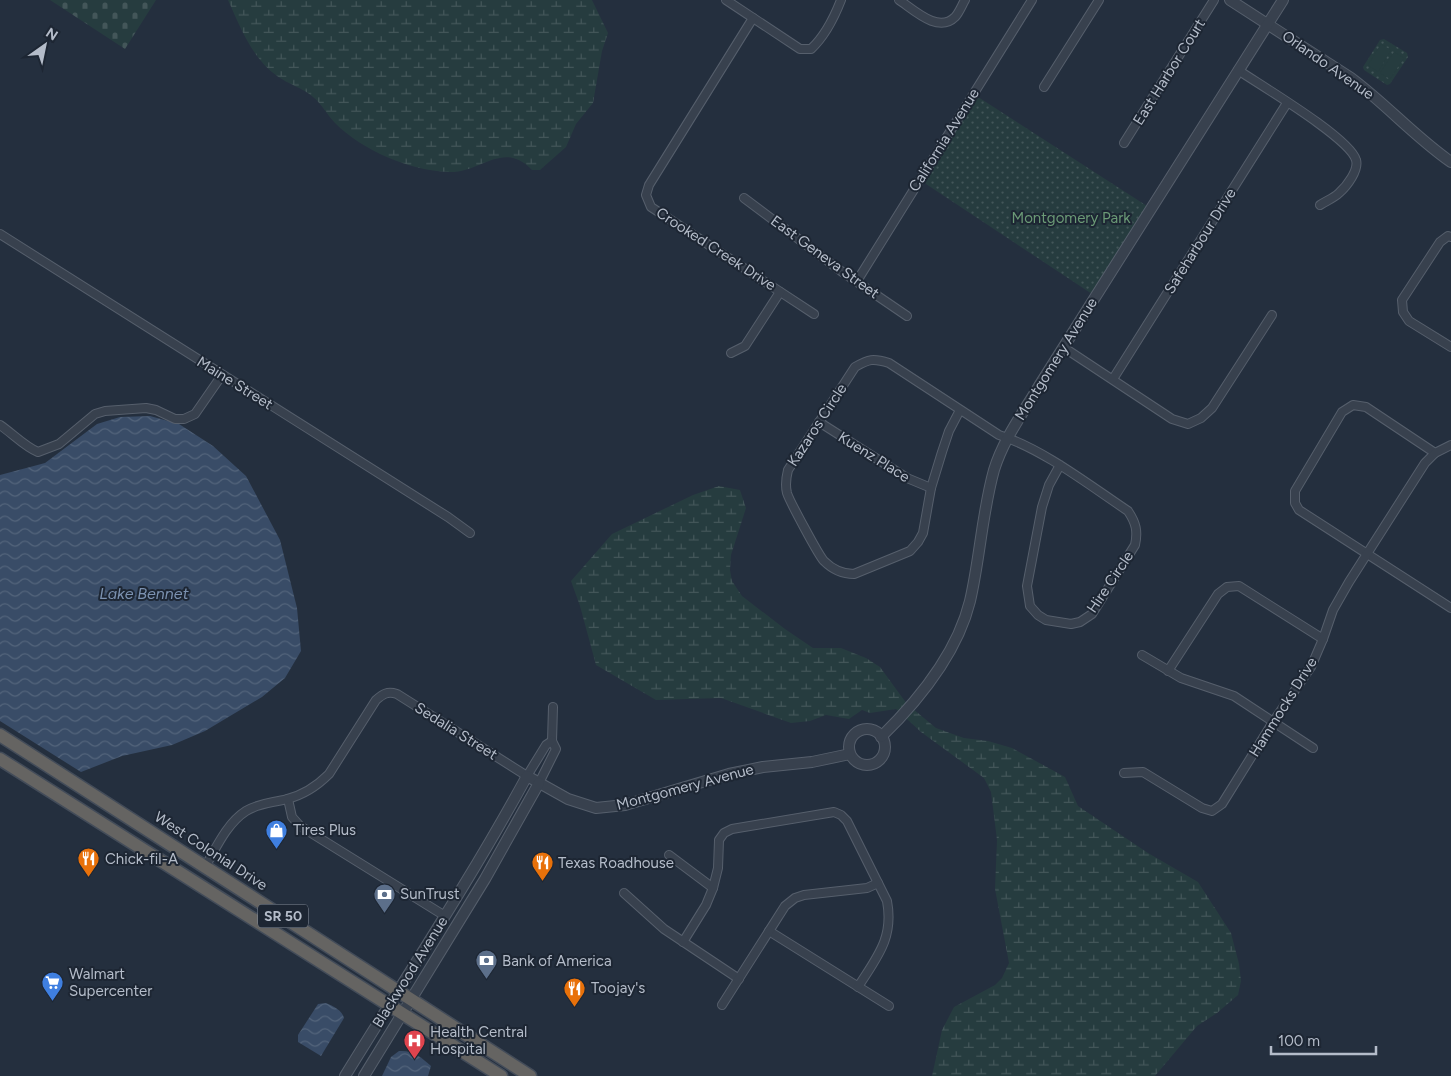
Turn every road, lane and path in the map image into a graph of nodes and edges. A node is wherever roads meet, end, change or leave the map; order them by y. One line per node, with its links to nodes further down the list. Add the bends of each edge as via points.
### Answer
1 (726, 0): 10 (street)
2 (841, 0): 10 (street, via 835,15 811,49 800,49)
3 (899, 0): 4 (street, via 930,21 942,23 954,18)
4 (965, 0)
5 (1032, 0): 21 (street, California Avenue)
6 (1099, 0): 13 (street)
7 (1214, 0): 15 (street, East Harbor Court)
8 (1230, 0): 11 (street, Orlando Avenue)
9 (1283, 0): 11 (street, Montgomery Avenue)
10 (753, 18): 22 (street, Crooked Creek Drive, via 649,185 646,195 651,207)
11 (1268, 24): 12 (street, Montgomery Avenue); 16 (street, Orlando Avenue, via 1358,82)
12 (1238, 70): 14 (street); 26 (street, Montgomery Avenue)
13 (1044, 87)
14 (1287, 103): 18 (street, via 1326,129 1351,151 1356,161 1354,172 1339,193); 30 (street, Safeharbour Drive)
15 (1124, 143)
16 (1447, 159)
17 (744, 198): 21 (street, East Geneva Street)
18 (1320, 205)
19 (0, 235): 29 (street, Maine Street)
20 (1451, 237): 27 (street, via 1440,242 1402,300 1403,312 1410,321)
21 (857, 281): 25 (street, East Geneva Street)
22 (780, 292): 23 (street, Crooked Creek Drive); 28 (street, via 745,346)
23 (814, 314)
24 (1272, 315): 30 (street, via 1212,408 1188,424 1172,419)
25 (907, 316)
26 (1063, 347): 30 (street); 34 (street, Montgomery Avenue)
27 (1451, 347)
28 (731, 353)
29 (222, 375): 33 (street, via 195,414 184,419 175,419 146,408 105,411 95,414 59,444 38,452); 39 (street, Maine Street)
30 (1112, 379)
31 (960, 410): 32 (street, Kazaros Circle, via 889,363 875,359 855,367); 34 (street, Kazaros Circle); 38 (street, Kazaros Circle, via 949,431)
32 (819, 422): 38 (street, Kuenz Place, via 907,478); 38 (street, Kazaros Circle, via 788,470 786,483 788,496 823,560 834,568 845,574 854,574 910,551 923,533)
33 (0, 425)
34 (1008, 438): 37 (street, Hire Circle); 48 (street, Montgomery Avenue, via 995,468 970,602 960,629 947,655 914,703)
35 (1451, 445): 36 (street, Hammocks Drive)
36 (1435, 453): 40 (street, Hammocks Drive, via 1425,463); 40 (street, via 1366,407 1353,405 1342,412 1295,491 1295,504 1299,510)
37 (1060, 465): 37 (street, Hire Circle, via 1042,507 1027,586 1030,606 1038,615 1046,620 1071,624 1092,614 1135,545 1138,533 1128,511)
38 (931, 488)
39 (470, 533)
40 (1368, 554): 41 (street); 42 (street, Hammocks Drive, via 1333,610)
41 (1451, 608)
42 (1323, 639): 44 (street, via 1239,586 1227,587 1218,594); 46 (street, Hammocks Drive, via 1311,667)
43 (1142, 655): 44 (street)
44 (1168, 671): 46 (street, via 1234,696)
45 (553, 706): 49 (street, Blackwood Avenue)
46 (1273, 722): 50 (street); 53 (street, Hammocks Drive, via 1222,804 1212,811 1143,772)
47 (0, 735): 57 (highway, West Colonial Drive / SR 50)
48 (881, 737): 51 (street, via 871,730 861,730 849,743); 51 (street, via 885,749 874,763 858,763)
49 (552, 741): 54 (street, Blackwood Avenue, via 546,745); 55 (street, Blackwood Avenue, via 556,749)
50 (1313, 748)
51 (850, 754): 55 (street, Montgomery Avenue, via 729,774 625,805 596,808 568,799)
52 (0, 760): 58 (highway, SR 50)
53 (1124, 773)
54 (527, 776): 55 (street, Montgomery Avenue); 56 (street, Sedalia Street, via 390,692 376,700 329,774 319,784); 60 (street, Blackwood Avenue)
55 (540, 783): 65 (street, Blackwood Avenue)
56 (288, 799): 61 (street, via 260,804 245,812 232,824); 66 (street, via 292,817 300,826)
57 (107, 803): 58 (highway); 61 (highway, West Colonial Drive / SR 50)
58 (74, 806): 73 (highway, SR 50)
59 (669, 855): 63 (street)
60 (481, 857): 65 (street, via 477,877 464,899); 66 (street, Blackwood Avenue)
61 (205, 867): 71 (highway, West Colonial Drive / SR 50)
62 (878, 883): 63 (street, via 847,821 834,812 732,828 724,833 719,840); 67 (street, via 867,888 795,898 785,906); 70 (street, via 890,916 885,943)
63 (713, 888): 68 (street)
64 (624, 893): 68 (street)
65 (464, 912): 72 (street, Blackwood Avenue)
66 (445, 916): 71 (street, Blackwood Avenue)
67 (769, 931): 69 (street); 70 (street)
68 (683, 942): 69 (street)
69 (739, 979): 74 (street)
70 (858, 987): 75 (street)
71 (399, 990): 72 (highway, West Colonial Drive / SR 50); 73 (street, Blackwood Avenue)
72 (411, 999): 76 (street, Blackwood Avenue); 80 (highway, West Colonial Drive / SR 50)
73 (389, 1005): 76 (highway, SR 50); 77 (street, Blackwood Avenue)
74 (722, 1005)
75 (888, 1006)
76 (402, 1013): 78 (street, Blackwood Avenue); 79 (highway, SR 50)
77 (345, 1076)
78 (364, 1076)
79 (501, 1076)
80 (530, 1076)

